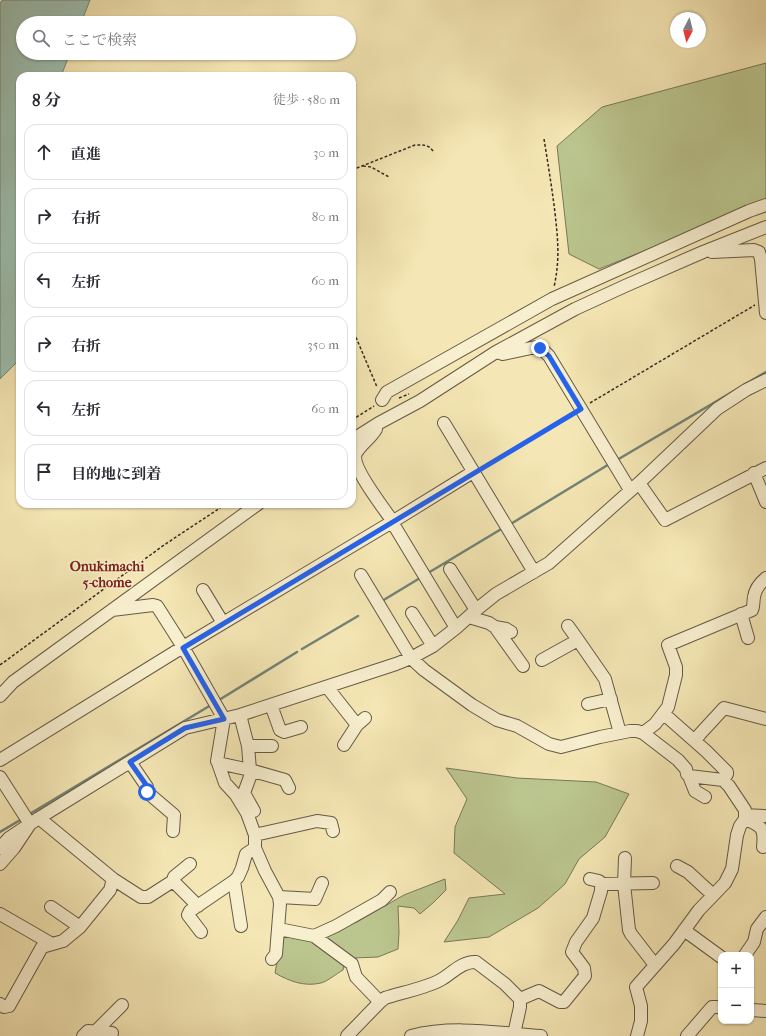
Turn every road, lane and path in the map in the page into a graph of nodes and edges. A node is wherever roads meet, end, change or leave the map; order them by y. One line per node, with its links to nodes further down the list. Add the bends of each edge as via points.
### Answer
1 (544, 139): 10 (path, via 559,260)
2 (433, 151): 3 (path, via 424,144)
3 (361, 166): 4 (path); 5 (path, via 371,167)
4 (356, 168)
5 (389, 177)
6 (766, 205): 10 (street)
7 (766, 227): 8 (street)
8 (703, 252): 9 (street, via 754,250 759,252); 13 (street, via 575,309)
9 (764, 274): 11 (street)
10 (552, 299): 15 (street, via 387,392)
11 (765, 305): 16 (path)
12 (356, 338): 15 (path)
13 (496, 352): 16 (street, via 503,354 540,348 549,356); 17 (street, via 420,401)
14 (766, 380): 25 (street, via 717,408)
15 (382, 400)
16 (581, 409): 23 (path); 25 (street)
17 (379, 423): 19 (street); 20 (street)
18 (444, 423): 23 (street)
19 (356, 437)
20 (356, 455)
21 (356, 461): 29 (street, via 361,474)
22 (766, 468): 24 (street)
23 (473, 472): 29 (street); 31 (street)
24 (754, 473): 25 (street, via 665,520); 26 (street)
25 (634, 486): 31 (street, via 549,563)
26 (766, 502)
27 (220, 508): 50 (path, via 164,545)
28 (252, 508): 35 (street)
29 (392, 522): 39 (street); 42 (street)
30 (450, 569): 37 (street)
31 (534, 572): 37 (street, via 496,594)
32 (361, 575): 48 (street)
33 (766, 578): 38 (street, via 757,588 752,610)
34 (203, 590): 39 (street)
35 (111, 610): 47 (street, via 156,606); 53 (street)
36 (412, 613): 46 (street)
37 (472, 613): 41 (street); 42 (street)
38 (741, 614): 44 (street); 57 (street, via 668,645 676,667 676,675)
39 (223, 623): 47 (street)
40 (568, 626): 45 (street)
41 (495, 627): 43 (street); 51 (street)
42 (456, 628): 46 (street)
43 (511, 632)
44 (748, 638)
45 (578, 640): 49 (street); 54 (street, via 605,679)
46 (433, 646): 48 (street)
47 (183, 648): 59 (street); 68 (street)
48 (411, 658): 52 (street); 62 (street, via 472,705 497,720 517,726 549,744 561,747)
49 (542, 660)
50 (0, 665)
51 (523, 666)
52 (327, 687): 56 (street); 65 (street, via 342,706 361,722)
53 (5, 690)
54 (611, 699): 55 (street); 62 (street)
55 (588, 704)
56 (271, 705): 58 (street); 61 (street, via 280,730 284,732)
57 (664, 714): 63 (street); 64 (street)
58 (240, 715): 59 (street); 66 (street)
59 (224, 719): 69 (street, via 185,728); 70 (street, via 216,761)
60 (766, 719): 64 (street, via 724,708)
61 (301, 728)
62 (620, 733): 63 (street, via 637,731)
63 (644, 734): 72 (street, via 678,760)
64 (696, 742): 74 (street, via 727,772)
65 (344, 745)
66 (248, 746): 67 (street); 71 (street)
67 (272, 746)
68 (0, 760)
69 (130, 762): 80 (street); 81 (street, via 147,786 147,792 174,815)
70 (218, 764): 71 (street); 83 (street, via 225,783 236,795)
71 (250, 770): 75 (street, via 285,780); 77 (street, via 244,793)
72 (689, 776): 74 (street); 76 (street, via 695,791)
73 (0, 777): 80 (street)
74 (722, 780): 79 (street, via 745,810)
75 (289, 788)
76 (705, 797)
77 (254, 811)
78 (764, 816): 79 (street)
79 (745, 817): 85 (street, via 763,830); 101 (street, via 737,835 732,868 726,883)
80 (35, 821): 84 (street); 89 (street); 92 (street)
81 (173, 831)
82 (333, 831): 83 (street, via 331,823 317,821)
83 (255, 835): 87 (street)
84 (4, 839): 86 (street)
85 (763, 847)
86 (0, 848)
87 (255, 848): 95 (street, via 246,854 238,877); 102 (street)
88 (625, 858): 99 (street)
89 (0, 864)
90 (190, 864): 94 (street)
91 (677, 866): 101 (street, via 688,872)
92 (113, 879): 94 (street, via 141,897 148,896); 108 (street, via 110,890)
93 (590, 879): 98 (street)
94 (172, 880): 103 (street)
95 (234, 881): 103 (street); 107 (street)
96 (322, 883): 102 (street, via 315,899)
97 (653, 883): 99 (street)
98 (601, 884): 99 (street); 118 (street, via 593,918 572,952 584,968 584,976 564,1002 539,991)
99 (624, 884): 117 (street, via 631,934)
100 (390, 892): 112 (street, via 382,900)
101 (713, 895): 110 (street)
102 (279, 897): 109 (street)
103 (198, 906): 111 (street, via 188,915)
104 (51, 907): 108 (street)
105 (0, 914): 113 (street)
106 (766, 917): 114 (street, via 757,929 754,942)
107 (241, 926)
108 (80, 927): 113 (street, via 63,941)
109 (279, 929): 112 (street); 116 (street, via 276,954)
110 (684, 930): 115 (street); 117 (street)
111 (201, 932)
112 (314, 936): 119 (street, via 352,964 356,977)
113 (52, 944): 120 (street, via 42,947 38,952 9,1006 4,1007)
114 (747, 952)
115 (718, 955)
116 (272, 959)
117 (655, 965): 132 (street, via 636,987 641,1006)
118 (520, 999): 119 (street, via 476,962 471,962 437,982 385,998); 127 (street)
119 (380, 1002): 130 (street)
120 (0, 1004)
121 (122, 1005): 125 (street)
122 (718, 1007): 133 (street, via 712,1007)
123 (754, 1010): 124 (street)
124 (766, 1011)
125 (95, 1032): 126 (street); 129 (street, via 88,1031)
126 (112, 1033)
127 (511, 1034): 128 (street, via 454,1030); 131 (street)
128 (421, 1035)
129 (83, 1036)
130 (346, 1036)
131 (541, 1036)
132 (637, 1036)
133 (687, 1036)

